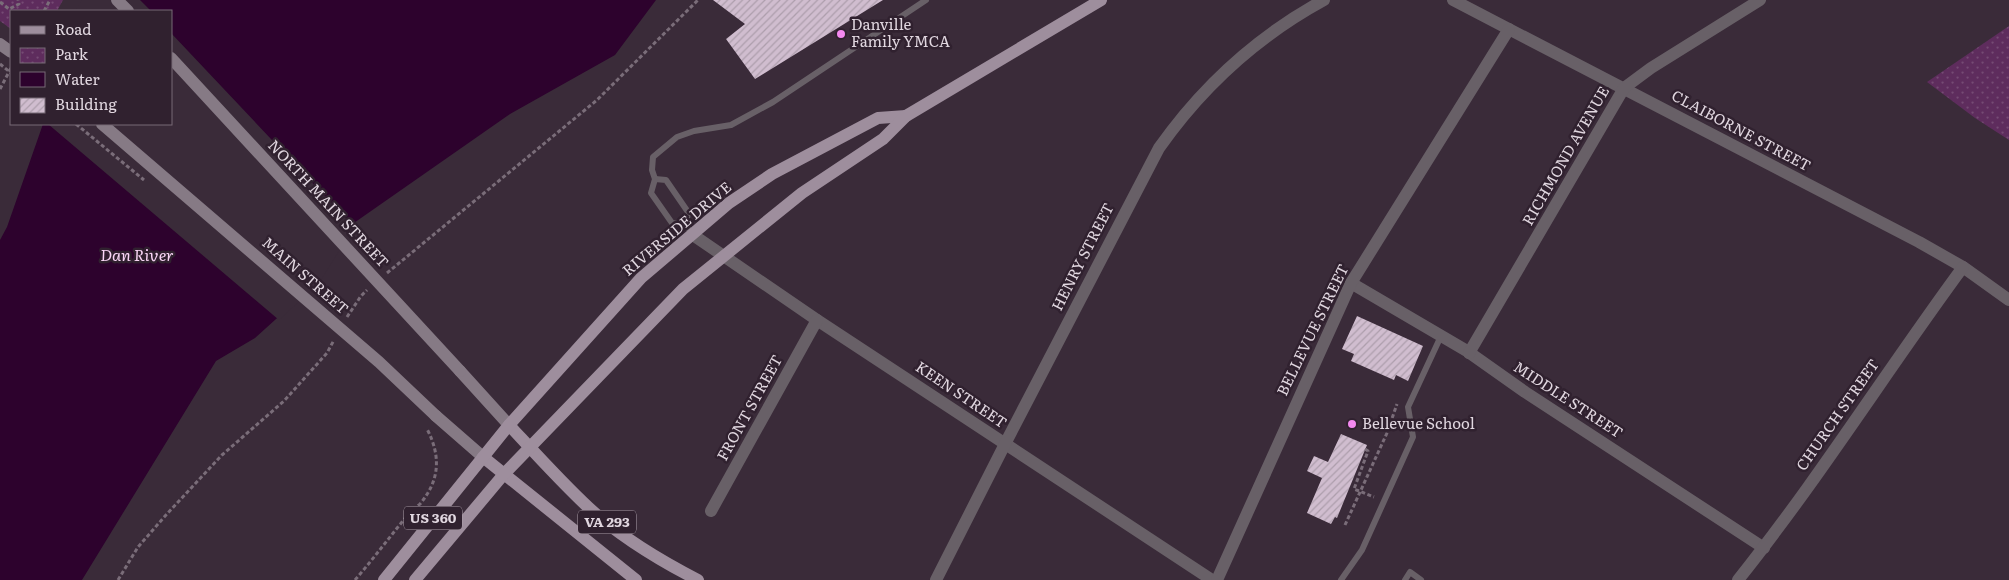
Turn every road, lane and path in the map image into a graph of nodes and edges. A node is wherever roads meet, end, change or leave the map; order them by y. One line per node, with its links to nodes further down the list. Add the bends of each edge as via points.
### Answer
1 (18, 0): 8 (path, via 18,4 9,10)
2 (117, 0): 9 (main road)
3 (926, 0): 19 (lane, via 773,102 731,125 678,137 654,157 652,170)
4 (1100, 0): 17 (main road, RIVERSIDE DRIVE)
5 (1324, 0): 31 (street, HENRY STREET, via 1270,33 1238,59 1179,119 1145,172)
6 (1453, 0): 10 (street, CLAIBORNE STREET)
7 (1760, 0): 15 (street, RICHMOND AVENUE)
8 (0, 2)
9 (127, 10)
10 (1509, 29): 15 (street, CLAIBORNE STREET); 23 (street, BELLEVUE STREET)
11 (172, 59): 29 (main road, NORTH MAIN STREET / VA 293, bridge)
12 (0, 64): 14 (path, bridge)
13 (10, 70): 16 (path)
14 (10, 72)
15 (1624, 88): 22 (street, CLAIBORNE STREET); 27 (street, RICHMOND AVENUE)
16 (0, 89)
17 (906, 116): 20 (main road, RIVERSIDE DRIVE, via 878,118 787,165); 21 (main road, RIVERSIDE DRIVE, via 883,139 802,193)
18 (103, 125): 34 (main road, MAIN STREET / VA 293, bridge, via 379,362)
19 (655, 179): 20 (lane, via 666,180 688,212); 20 (lane, via 651,193 672,223)
20 (690, 230): 21 (street, KEEN STREET); 29 (main road, RIVERSIDE DRIVE, via 641,278)
21 (724, 256): 25 (street, KEEN STREET); 32 (main road, RIVERSIDE DRIVE, via 683,289)
22 (1963, 267): 24 (street, CLAIBORNE STREET); 39 (street, CHURCH STREET)
23 (1351, 283): 26 (street, MIDDLE STREET); 47 (street, BELLEVUE STREET)
24 (2009, 300)
25 (817, 320): 31 (street, KEEN STREET); 37 (street, FRONT STREET)
26 (1441, 336): 27 (street, MIDDLE STREET); 28 (lane)
27 (1469, 353): 39 (street, MIDDLE STREET)
28 (1408, 407): 36 (path, via 1397,403); 48 (lane, via 1413,437 1362,550)
29 (509, 425): 32 (main road, VA 293); 34 (main road, US 360)
30 (427, 429): 40 (path, via 437,453 434,479 420,504 407,515)
31 (1005, 444): 45 (street, HENRY STREET); 46 (street, KEEN STREET)
32 (529, 447): 35 (main road, US 360); 44 (main road, VA 293, via 590,509 626,538)
33 (1365, 449): 36 (path, via 1368,451 1354,489)
34 (483, 457): 35 (main road, VA 293); 41 (main road, US 360)
35 (504, 474): 42 (main road, US 360); 43 (main road, VA 293)
36 (1361, 492): 38 (path)
37 (711, 511)
38 (1345, 526)
39 (1764, 548): 51 (street, CHURCH STREET)
40 (355, 580)
41 (384, 580)
42 (415, 580)
43 (636, 580)
44 (698, 580)
45 (936, 580)
46 (1212, 580)
47 (1217, 580)
48 (1341, 580)
49 (1405, 580): 50 (lane, via 1410,572)
50 (1421, 580)
51 (1738, 580)

